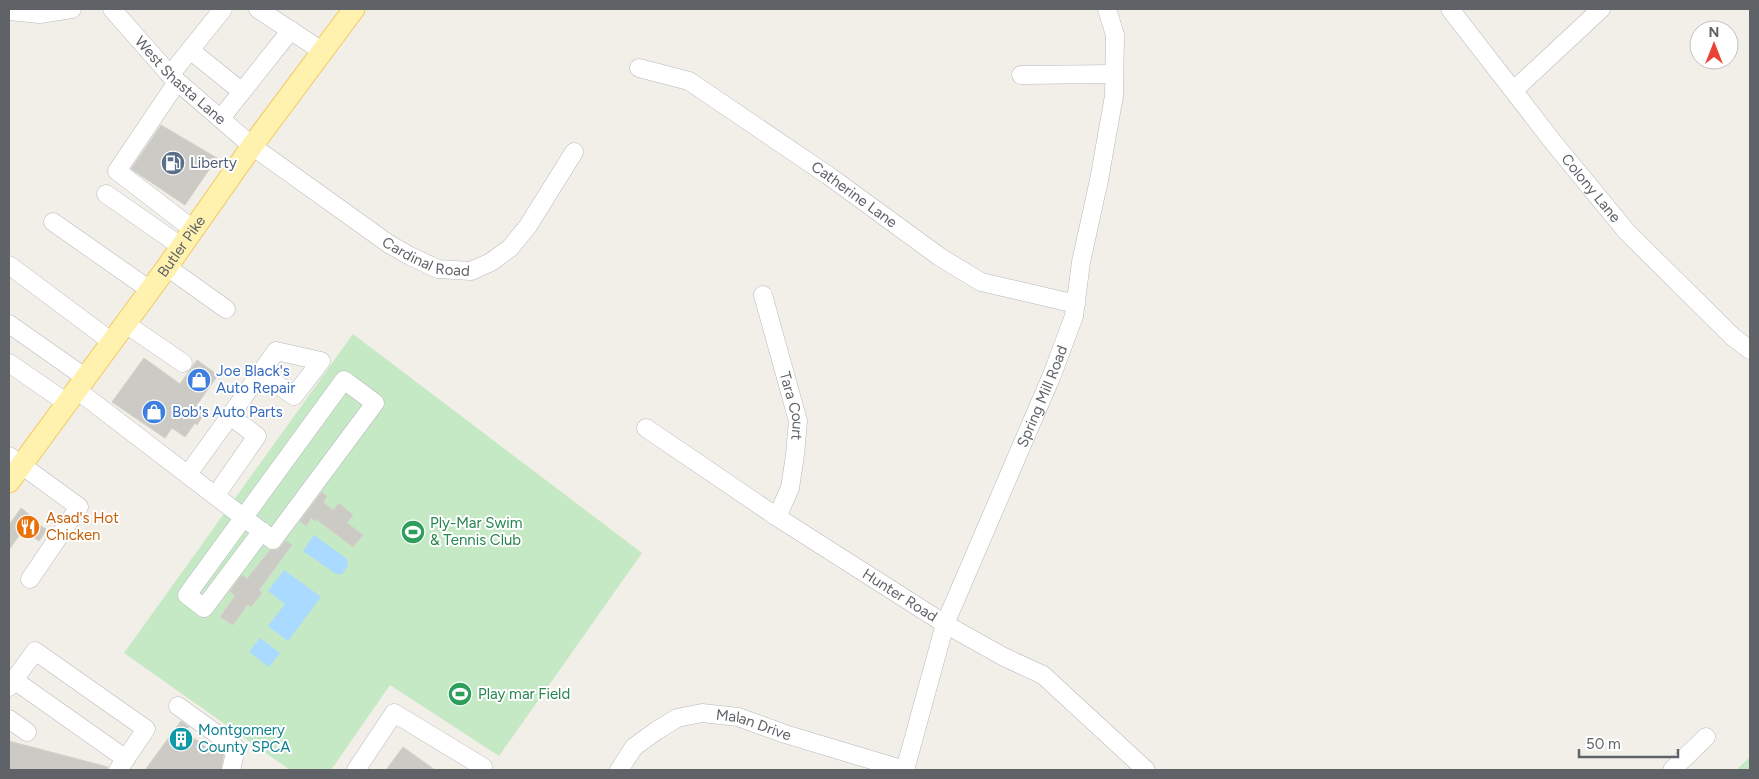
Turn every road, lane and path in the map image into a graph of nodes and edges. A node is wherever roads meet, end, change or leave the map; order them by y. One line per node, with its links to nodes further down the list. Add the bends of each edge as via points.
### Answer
1 (72, 9): 9 (street, via 40,14)
2 (112, 9): 16 (street, West Shasta Lane)
3 (223, 9): 11 (street)
4 (258, 9): 10 (street)
5 (354, 9): 12 (main road, Butler Pike)
6 (1107, 9): 14 (street, Spring Mill Road, via 1115,35)
7 (1450, 9): 17 (street, Colony Lane)
8 (1601, 9): 17 (street)
9 (9, 12)
10 (291, 30): 12 (street); 18 (street)
11 (190, 50): 16 (street); 18 (street)
12 (322, 51): 20 (main road, Butler Pike)
13 (639, 68): 30 (street, Catherine Lane, via 688,81 829,176 940,257 981,282)
14 (1114, 74): 15 (street); 30 (street, Spring Mill Road, via 1112,105 1081,262)
15 (1021, 75)
16 (174, 78): 19 (street, West Shasta Lane); 24 (street, via 117,171)
17 (1514, 90): 35 (street, Colony Lane, via 1627,232)
18 (241, 91): 19 (street)
19 (221, 118): 20 (street, West Shasta Lane)
20 (252, 146): 21 (street, Cardinal Road, via 410,256 438,269 471,270 491,262 510,248 528,226); 24 (main road, Butler Pike)
21 (574, 152)
22 (106, 194): 25 (street)
23 (53, 222): 28 (street)
24 (194, 230): 25 (main road, Butler Pike)
25 (182, 247): 27 (main road, Butler Pike)
26 (9, 265): 34 (street)
27 (167, 267): 28 (main road, Butler Pike); 31 (street)
28 (150, 290): 33 (main road, Butler Pike)
29 (762, 295): 47 (street, Tara Court, via 798,421 790,488)
30 (1076, 304): 50 (street, Spring Mill Road, via 1052,375)
31 (226, 309)
32 (9, 324): 39 (street)
33 (126, 324): 34 (main road, Butler Pike); 37 (street)
34 (112, 342): 39 (main road, Butler Pike)
35 (1750, 350)
36 (9, 363): 39 (street)
37 (183, 363)
38 (261, 373): 40 (street)
39 (76, 390): 42 (main road, Butler Pike); 43 (street)
40 (230, 416): 43 (street); 45 (street, via 257,436)
41 (646, 428): 47 (street, Hunter Road)
42 (15, 461): 44 (main road, Butler Pike); 49 (street, via 79,508)
43 (188, 474): 45 (street)
44 (9, 482)
45 (216, 496): 46 (street)
46 (244, 517): 48 (street); 48 (street, via 187,595 204,608); 48 (street, via 344,380 375,403 272,540)
47 (777, 517): 50 (street, Hunter Road)
48 (262, 531)
49 (30, 579)
50 (945, 624): 61 (street, Spring Mill Road); 62 (street, Hunter Road, via 1004,658 1043,675)
51 (11, 683): 56 (street); 56 (street, via 34,651 146,729)
52 (178, 706): 57 (street, via 236,748)
53 (9, 719): 54 (street)
54 (27, 732)
55 (1706, 737): 63 (street)
56 (122, 764)
57 (230, 770)
58 (356, 770): 59 (street, via 394,713 483,767)
59 (481, 770)
60 (619, 770): 61 (street, Malan Drive, via 634,747 656,731 677,718 702,713 738,716 785,734)
61 (905, 770)
62 (1146, 770)
63 (1672, 770)

